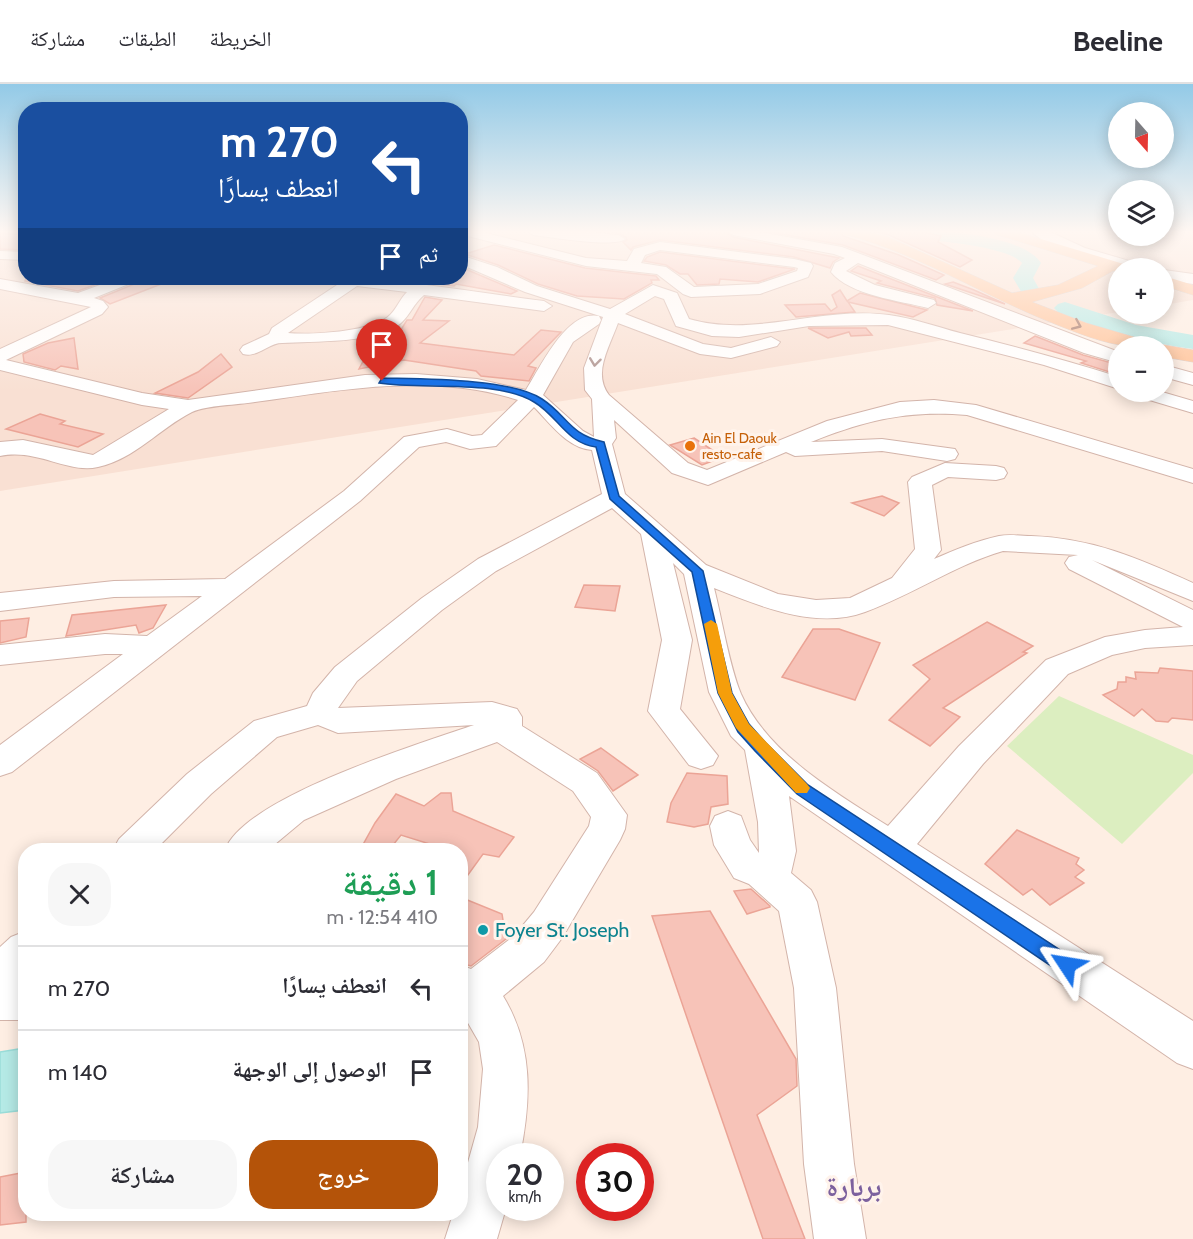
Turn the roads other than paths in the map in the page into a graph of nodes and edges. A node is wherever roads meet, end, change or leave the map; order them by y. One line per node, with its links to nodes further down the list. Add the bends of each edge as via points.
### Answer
1 (5, 285): 16 (street)
2 (113, 285): 16 (street)
3 (348, 285): 23 (street, via 285,327)
4 (386, 285): 13 (street)
5 (510, 285): 17 (street)
6 (681, 285): 15 (street)
7 (777, 285): 15 (street)
8 (864, 285): 24 (street)
9 (926, 285): 24 (street)
10 (981, 285): 18 (main road)
11 (1073, 285): 18 (main road, via 1032,297)
12 (1177, 285): 14 (main road)
13 (417, 289): 17 (street); 23 (street, via 396,320 386,326 338,337)
14 (1193, 290)
15 (691, 292): 21 (street, via 700,321)
16 (79, 298): 28 (street, via 100,307)
17 (536, 298): 19 (street, via 571,306)
18 (1013, 298): 22 (main road, one-way to 22)
19 (604, 320): 20 (street, via 700,349 731,353); 21 (street, via 649,291 658,290 671,296 682,322); 34 (street, via 566,339); 35 (street, one-way to 35, via 593,375 596,394)
20 (834, 322): 21 (street); 32 (street, via 888,320)
21 (712, 331)
22 (1110, 336)
23 (278, 337): 25 (street)
24 (1090, 349): 27 (street)
25 (249, 350)
26 (1174, 353): 29 (main road)
27 (1108, 355)
28 (0, 356)
29 (1193, 356)
30 (0, 364): 37 (street, via 142,399)
31 (1174, 374): 33 (street)
32 (1108, 379)
33 (1193, 379)
34 (531, 398): 37 (street, via 477,385 366,381); 39 (street, via 538,400 575,436 587,443); 50 (street, via 488,441 470,443 447,435 412,442 375,478)
35 (602, 399): 39 (street, via 605,438); 41 (street, via 680,468 697,476 708,478)
36 (1174, 401): 38 (street)
37 (188, 406): 40 (street, via 92,462 39,448)
38 (1193, 407)
39 (601, 444): 45 (street)
40 (0, 449)
41 (774, 450): 42 (street, via 882,445); 44 (street, via 828,426 873,413 953,406)
42 (947, 454)
43 (996, 472): 49 (street, via 945,470 920,482 928,549)
44 (1193, 476)
45 (614, 497): 46 (street); 57 (street, via 487,565 432,604 346,674 324,701)
46 (653, 534): 48 (street); 60 (street, via 677,640 664,711)
47 (1039, 544): 49 (street, via 1002,543 971,552); 51 (street, via 1089,550); 53 (street)
48 (697, 571): 49 (street, via 772,601 816,609 855,606); 59 (street, via 725,693 743,728)
49 (900, 586)
50 (232, 588): 52 (street, via 114,589); 55 (street)
51 (1193, 593)
52 (0, 602)
53 (1193, 621)
54 (1193, 636): 65 (street, via 1105,647 1057,667 970,755)
55 (156, 646): 56 (street, via 105,644); 61 (street)
56 (0, 655)
57 (321, 713): 58 (street, via 338,721 492,714 506,717 506,726); 63 (street, via 266,729 199,784)
58 (501, 729): 64 (street, via 384,770 291,810); 68 (street, via 585,782 609,815 607,830 549,925 529,949)
59 (761, 747): 65 (street, via 803,789); 66 (street, via 778,855 776,865)
60 (701, 756)
61 (0, 763)
62 (728, 826): 66 (street, via 733,845 747,867)
63 (139, 843)
64 (251, 843)
65 (891, 849): 72 (street)
66 (761, 871): 74 (street, via 797,902 804,933 815,988 824,1111)
67 (18, 957): 69 (street, via 4,970)
68 (469, 989): 73 (street, via 501,1034 506,1083 497,1150)
69 (0, 993)
70 (0, 999): 71 (street)
71 (18, 999)
72 (1193, 1047)
73 (471, 1239)
74 (840, 1239)

